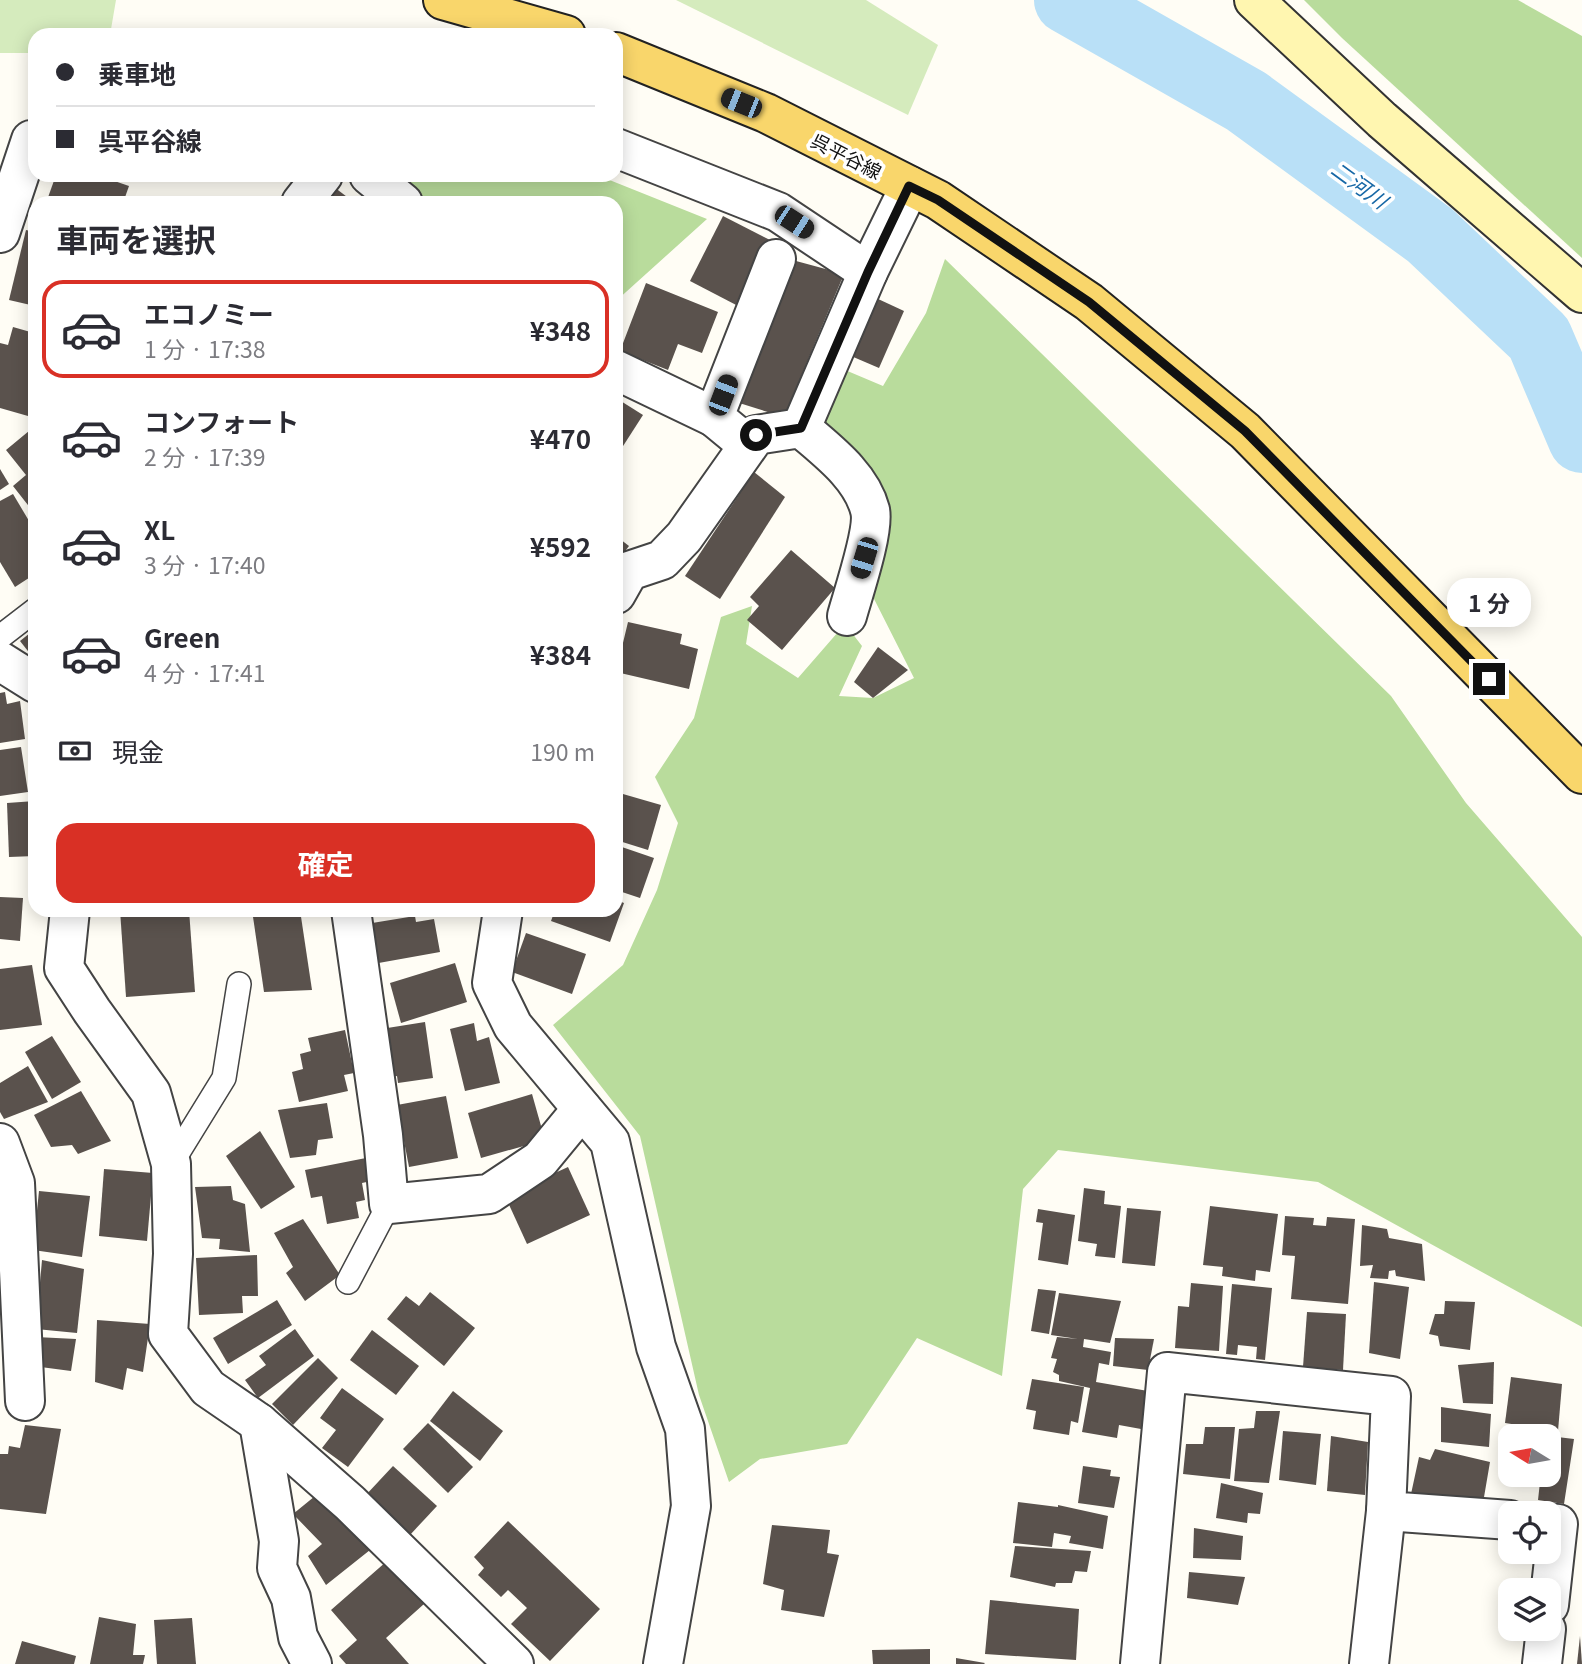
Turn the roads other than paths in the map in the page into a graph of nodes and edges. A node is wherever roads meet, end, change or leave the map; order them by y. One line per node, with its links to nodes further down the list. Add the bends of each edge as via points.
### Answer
1 (443, 0): 3 (main road)
2 (1254, 0): 15 (street, via 1382,120)
3 (509, 27)
4 (623, 55): 9 (main road, 呉平谷線, via 766,113)
5 (22, 140): 12 (street)
6 (623, 151): 14 (street, via 778,212)
7 (318, 182): 10 (street)
8 (377, 182): 11 (street)
9 (909, 186): 14 (street); 26 (main road, 呉平谷線, via 938,200 1089,302 1245,431)
10 (306, 196)
11 (394, 196)
12 (0, 233)
13 (776, 259): 17 (street)
14 (868, 272): 18 (street)
15 (1582, 293)
16 (623, 373): 17 (street)
17 (714, 417): 19 (street)
18 (801, 428): 19 (street, via 756,435); 22 (street, via 858,484 871,512 864,558)
19 (748, 445): 20 (street, via 684,537 662,560 629,571)
20 (623, 582)
21 (28, 615): 23 (lane)
22 (846, 616)
23 (0, 637)
24 (0, 661): 25 (street)
25 (28, 679)
26 (1582, 774)
27 (69, 917): 33 (street, via 64,968 151,1093)
28 (353, 917): 34 (street)
29 (493, 917): 31 (street, via 492,983 513,1026)
30 (239, 984): 33 (lane, via 224,1078)
31 (582, 1109): 34 (street, via 540,1160 489,1194); 43 (street, via 610,1142 656,1348 685,1429 691,1506)
32 (0, 1143): 36 (street, via 15,1183)
33 (171, 1164): 37 (street, via 173,1254 168,1334 208,1388)
34 (389, 1204): 35 (lane)
35 (348, 1282)
36 (25, 1401)
37 (259, 1423): 41 (street, via 279,1541 277,1568 291,1598 298,1637); 42 (street, via 350,1503)
38 (1386, 1511): 39 (street); 44 (street, via 1391,1396 1167,1372); 45 (street)
39 (1498, 1519)
40 (1545, 1641): 46 (street)
41 (312, 1664)
42 (514, 1664)
43 (663, 1664)
44 (1140, 1664)
45 (1369, 1664)
46 (1542, 1664)

